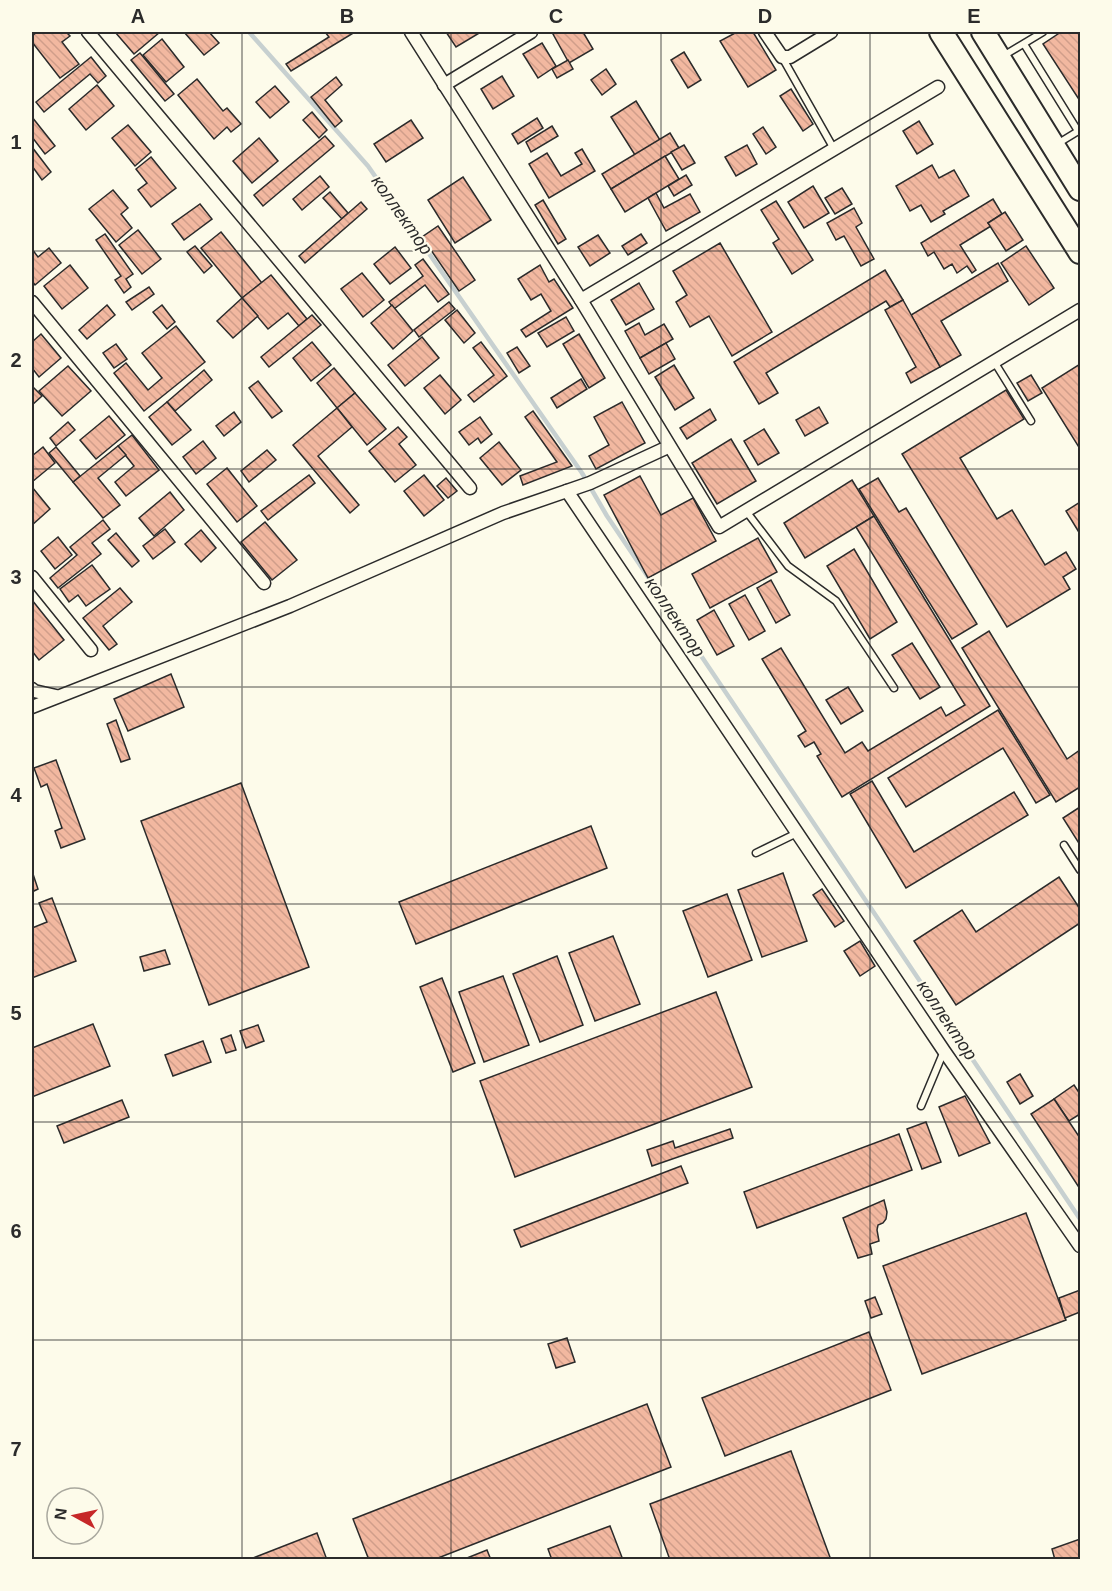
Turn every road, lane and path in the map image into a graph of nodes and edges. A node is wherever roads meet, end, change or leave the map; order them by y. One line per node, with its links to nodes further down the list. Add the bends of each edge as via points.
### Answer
1 (88, 32): 25 (street)
2 (411, 32): 12 (street)
3 (531, 32): 12 (street)
4 (765, 32): 10 (street)
5 (831, 32): 10 (street, via 790,57)
6 (941, 32): 18 (highway)
7 (983, 32): 11 (highway)
8 (1044, 32): 9 (lane)
9 (1024, 44): 11 (lane); 14 (lane)
10 (782, 57): 16 (lane)
11 (1000, 58): 15 (highway)
12 (444, 85): 19 (street)
13 (938, 87): 16 (street)
14 (1079, 130): 15 (lane)
15 (1054, 146): 17 (highway)
16 (834, 149): 19 (street)
17 (1080, 189)
18 (1080, 252)
19 (581, 300): 24 (street)
20 (32, 302): 29 (street)
21 (1080, 310): 22 (street)
22 (995, 363): 23 (lane); 27 (street)
23 (1031, 421)
24 (668, 447): 26 (street); 27 (street, via 719,527)
25 (470, 488)
26 (570, 490): 33 (street, via 503,513 290,606); 35 (street)
27 (745, 511): 31 (lane, via 788,566 836,601)
28 (32, 577): 30 (street)
29 (264, 583)
30 (91, 650)
31 (894, 688)
32 (32, 689): 33 (street)
33 (56, 696): 34 (street)
34 (32, 707)
35 (797, 833): 37 (lane); 39 (street)
36 (1064, 845): 38 (lane)
37 (756, 853)
38 (1080, 870)
39 (944, 1051): 40 (lane); 41 (street)
40 (921, 1106)
41 (1080, 1246)

